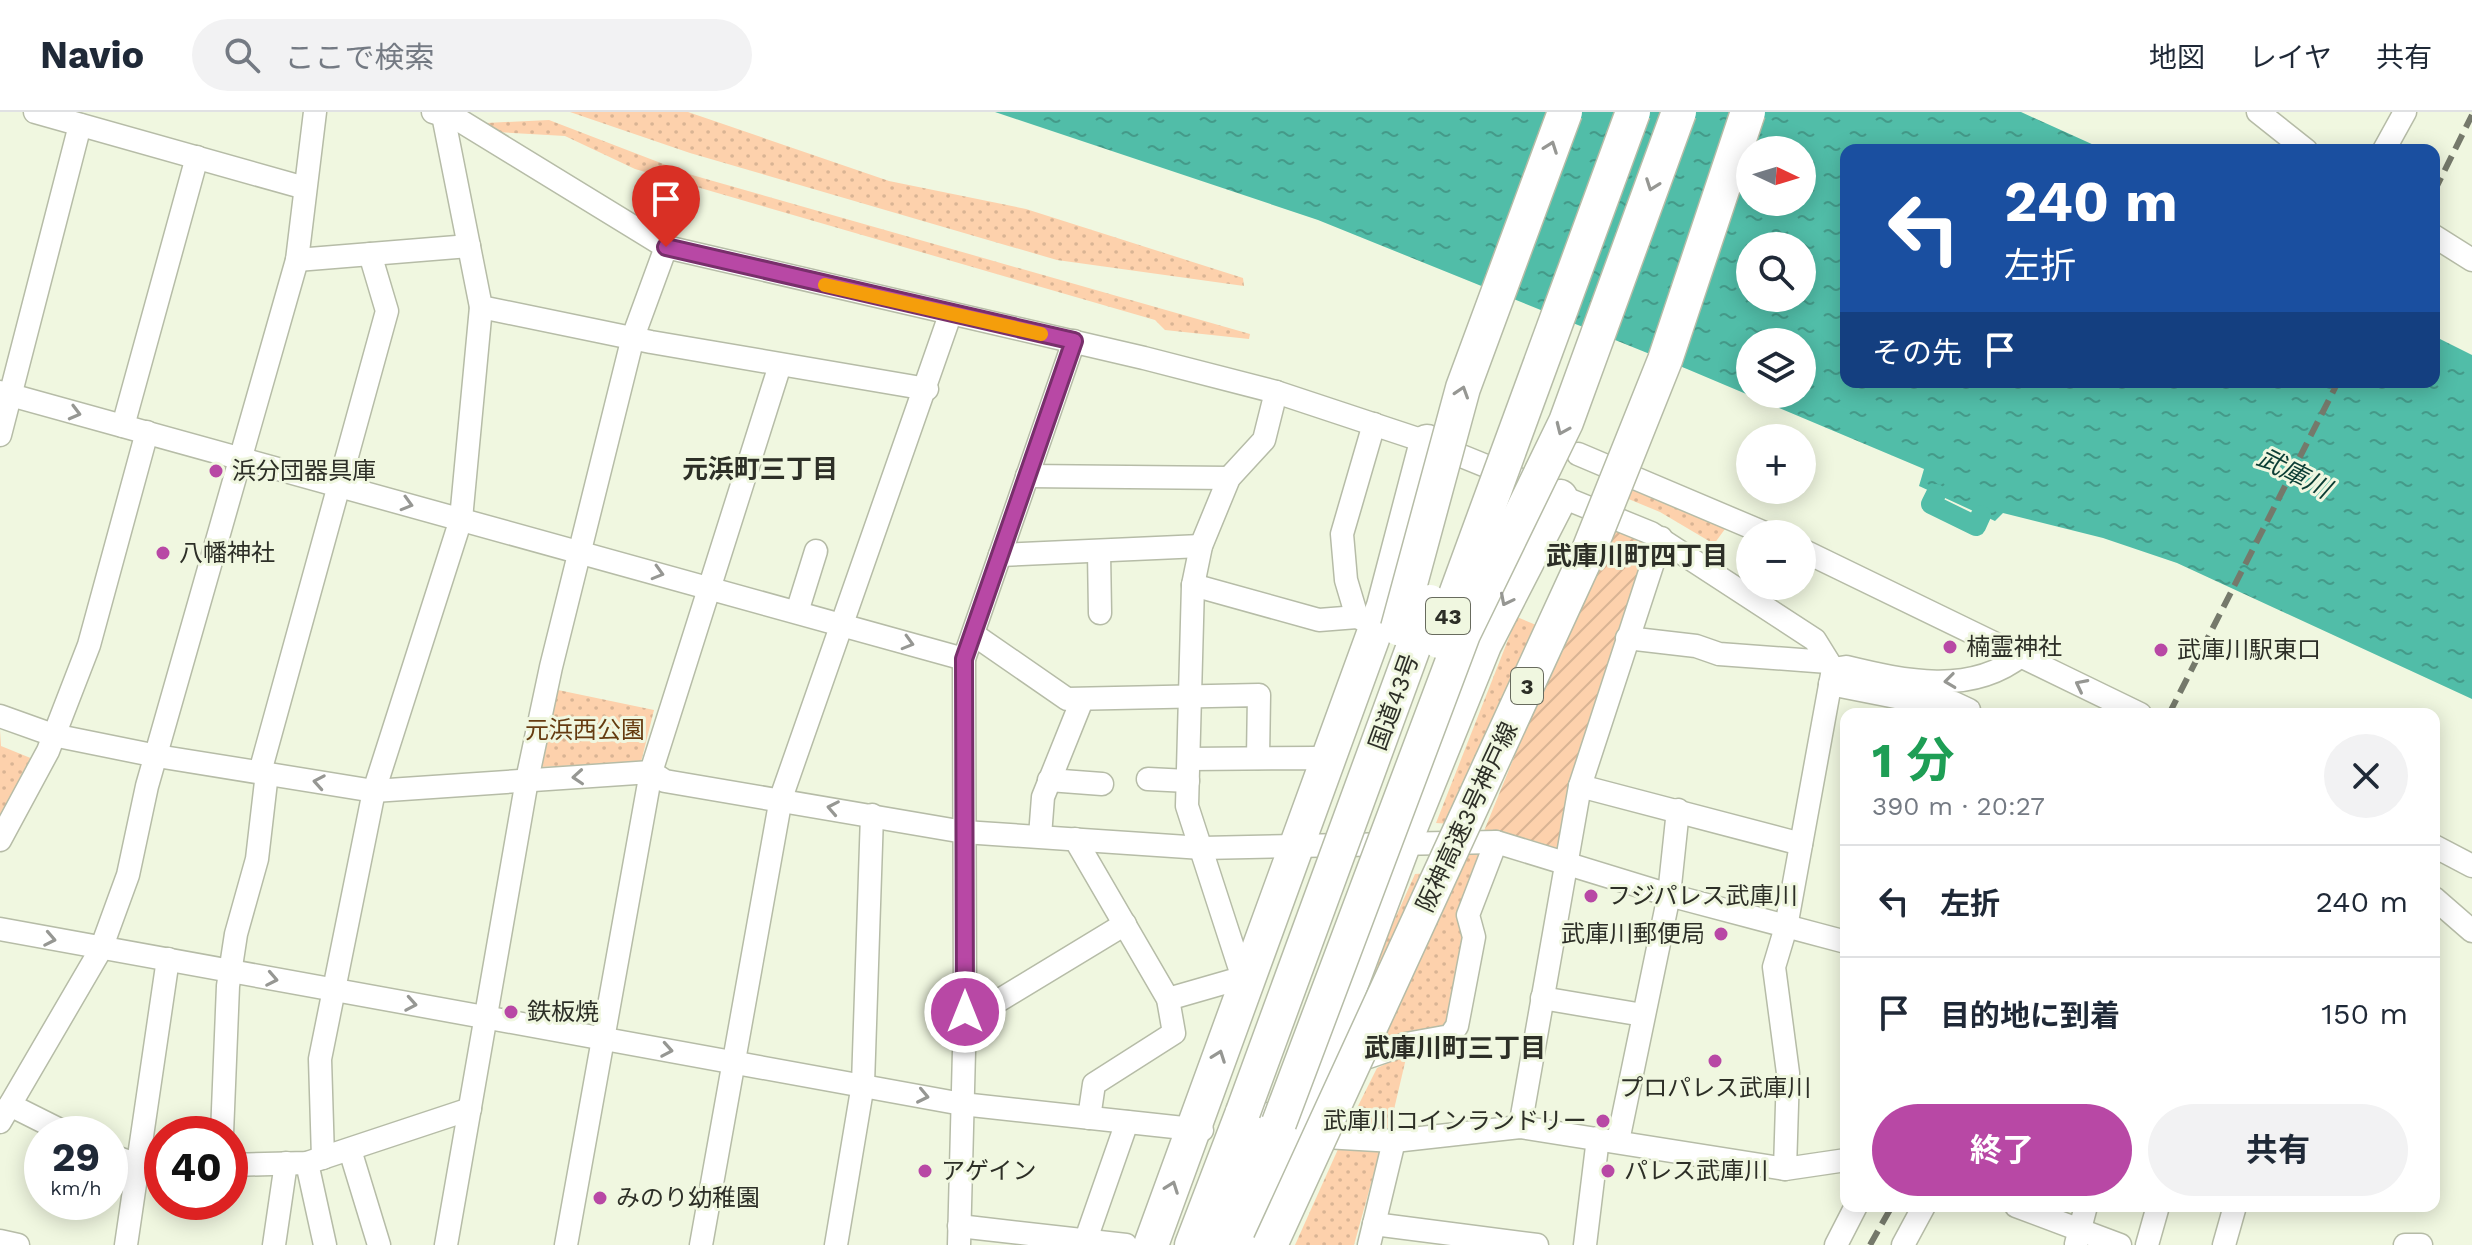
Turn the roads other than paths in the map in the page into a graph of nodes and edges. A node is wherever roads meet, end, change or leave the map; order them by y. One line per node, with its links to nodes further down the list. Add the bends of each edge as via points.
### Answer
1 (35, 112): 11 (street)
2 (315, 112): 15 (street)
3 (1565, 112): 121 (highway, one-way to 3, bridge, via 1268,986 1408,600 1463,388)
4 (1609, 112): 121 (highway, 国道43号 / 43, bridge)
5 (1633, 112): 121 (highway, 国道43号 / 43, bridge)
6 (1679, 112): 121 (highway, one-way to 121, bridge, via 1566,422 1463,634)
7 (1746, 112): 158 (highway, 阪神高速3号神戸線 / 3, bridge, via 1665,360 1589,550)
8 (2258, 112): 12 (street)
9 (2405, 112): 13 (street)
10 (438, 114): 17 (street); 18 (street, via 459,120)
11 (80, 125): 14 (street); 29 (street)
12 (2298, 144)
13 (2386, 144)
14 (197, 157): 15 (street); 31 (street)
15 (305, 188): 20 (street)
16 (2440, 240): 21 (street)
17 (469, 246): 19 (street); 22 (street)
18 (666, 247): 23 (street); 24 (street)
19 (370, 254): 20 (street); 39 (street, via 387,311)
20 (297, 260): 36 (street)
21 (2472, 260)
22 (481, 307): 24 (street); 41 (street)
23 (950, 315): 25 (street); 27 (street)
24 (633, 337): 26 (street); 46 (street)
25 (1074, 341): 28 (street); 37 (street)
26 (780, 365): 27 (street); 51 (street)
27 (927, 389): 55 (street)
28 (1276, 392): 30 (street); 38 (street, via 1264,440)
29 (5, 394): 31 (street, one-way to 31); 33 (street)
30 (1374, 424): 34 (street); 54 (street, via 1342,534 1346,580)
31 (123, 426): 32 (street)
32 (147, 432): 36 (street); 66 (street, via 89,645)
33 (0, 435)
34 (1427, 442): 40 (street); 54 (highway, via 1419,479)
35 (1578, 454): 42 (street)
36 (242, 458): 39 (street); 67 (street)
37 (1027, 476): 38 (street); 48 (street)
38 (1229, 478): 44 (street)
39 (339, 485): 41 (street, one-way to 41); 72 (street)
40 (1560, 497): 43 (street); 88 (highway, one-way to 88, via 1484,645)
41 (461, 519): 46 (street); 78 (street)
42 (1736, 521)
43 (1661, 538): 57 (street); 60 (street, via 1815,640)
44 (1201, 546): 47 (street); 50 (street)
45 (816, 551): 52 (street)
46 (580, 552): 51 (street, one-way to 51); 74 (street)
47 (1099, 552): 48 (street); 53 (street)
48 (1000, 555): 56 (street)
49 (1816, 557): 58 (street)
50 (1193, 585): 54 (street, via 1319,620); 61 (street)
51 (709, 588): 52 (street); 71 (street)
52 (797, 612): 55 (street)
53 (1100, 613)
54 (1367, 621): 69 (highway)
55 (842, 624): 59 (street, one-way to 59); 79 (street)
56 (973, 634): 59 (street); 62 (street, via 1067,699)
57 (1627, 638): 60 (street); 77 (street)
58 (2022, 655): 60 (street, one-way to 60, via 2011,664 1943,684 1846,667); 64 (street, one-way to 58)
59 (964, 659): 82 (street)
60 (1830, 672): 63 (street, via 1906,699); 87 (street)
61 (1188, 699): 62 (street); 68 (street, via 1259,695); 70 (street)
62 (1082, 700): 75 (street)
63 (1965, 708)
64 (2126, 708)
65 (0, 716): 66 (street)
66 (53, 735): 67 (street); 85 (street)
67 (157, 756): 72 (street); 101 (street, via 128,875)
68 (1258, 758): 69 (street); 70 (street)
69 (1326, 762): 90 (highway)
70 (1189, 770): 73 (street); 89 (street, via 1187,806)
71 (651, 772): 74 (street, one-way to 74); 79 (street, via 665,781); 111 (street)
72 (264, 773): 78 (street, one-way to 72); 103 (street, via 257,859)
73 (1148, 779)
74 (527, 780): 78 (street); 110 (street)
75 (1049, 780): 76 (street); 83 (street)
76 (1102, 784)
77 (1580, 786): 80 (street); 92 (street)
78 (374, 791): 105 (street)
79 (781, 798): 81 (street, one-way to 79); 112 (street)
80 (1678, 810): 87 (street); 94 (street)
81 (872, 815): 82 (street); 114 (street)
82 (964, 832): 83 (street); 108 (street)
83 (1040, 836): 84 (street)
84 (1075, 839): 89 (street); 96 (street)
85 (0, 840)
86 (1496, 842): 88 (street); 92 (street); 113 (street, via 1468,915 1474,937 1457,1026 1450,1036 1406,1044)
87 (1801, 844): 97 (street)
88 (1403, 845): 90 (street); 113 (highway)
89 (1202, 848): 90 (street); 104 (street, via 1239,966)
90 (1296, 848): 104 (highway)
91 (2440, 849): 93 (street)
92 (1567, 861): 94 (street); 106 (street)
93 (2472, 866)
94 (1669, 895): 97 (street); 109 (street)
95 (2440, 903): 99 (street)
96 (1125, 924): 107 (street); 108 (street, via 980,1012)
97 (1786, 927): 100 (street); 133 (street, via 1774,967 1788,1073)
98 (0, 929): 101 (street, one-way to 101)
99 (2472, 931)
100 (1840, 940)
101 (101, 949): 102 (street); 117 (street)
102 (168, 959): 103 (street); 131 (street)
103 (231, 971): 105 (street, one-way to 105); 118 (street)
104 (1248, 976): 107 (street); 123 (highway, one-way to 104)
105 (334, 990): 110 (street, one-way to 110); 129 (street)
106 (1542, 998): 109 (street); 122 (street)
107 (1168, 999): 119 (street, via 1174,1033 1094,1084)
108 (965, 1012): 115 (street)
109 (1643, 1015): 124 (street)
110 (485, 1017): 111 (street); 116 (street)
111 (604, 1039): 112 (street, one-way to 112); 153 (street)
112 (734, 1061): 114 (street); 154 (street)
113 (1316, 1074): 121 (highway)
114 (863, 1084): 115 (street, one-way to 115); 155 (street)
115 (962, 1104): 119 (street); 140 (street)
116 (470, 1109): 126 (street); 152 (street)
117 (5, 1114)
118 (223, 1116)
119 (1089, 1118): 120 (street)
120 (1127, 1122): 123 (street); 145 (street)
121 (1266, 1122): 125 (street); 144 (highway, 国道43号 / 43); 144 (highway)
122 (1520, 1127): 124 (street); 125 (street)
123 (1198, 1129): 157 (highway, one-way to 123)
124 (1608, 1140): 133 (street); 160 (street)
125 (1394, 1141): 141 (street)
126 (350, 1150): 129 (street); 151 (street)
127 (128, 1161): 131 (street)
128 (1840, 1161): 133 (street)
129 (306, 1162): 130 (street); 149 (street); 150 (street)
130 (248, 1164)
131 (138, 1165): 132 (street); 148 (street)
132 (144, 1165)
133 (1785, 1169)
134 (1853, 1212): 161 (street)
135 (1921, 1212): 162 (street)
136 (2028, 1212): 142 (street)
137 (2084, 1212): 142 (street)
138 (2156, 1212): 164 (street)
139 (2233, 1212): 165 (street)
140 (959, 1235): 145 (street)
141 (1372, 1235): 146 (street)
142 (2078, 1238): 163 (street)
143 (0, 1241): 147 (street)
144 (1218, 1242)
145 (1084, 1243): 156 (street)
146 (1502, 1243): 159 (street)
147 (18, 1245)
148 (126, 1245)
149 (274, 1245)
150 (325, 1245)
151 (379, 1245)
152 (446, 1245)
153 (566, 1245)
154 (701, 1245)
155 (836, 1245)
156 (1126, 1245)
157 (1151, 1245)
158 (1268, 1245)
159 (1537, 1245)
160 (1585, 1245)
161 (1836, 1245)
162 (1903, 1245)
163 (2120, 1245)
164 (2147, 1245)
165 (2224, 1245)
166 (2405, 1245): 167 (street)
167 (2421, 1245)

